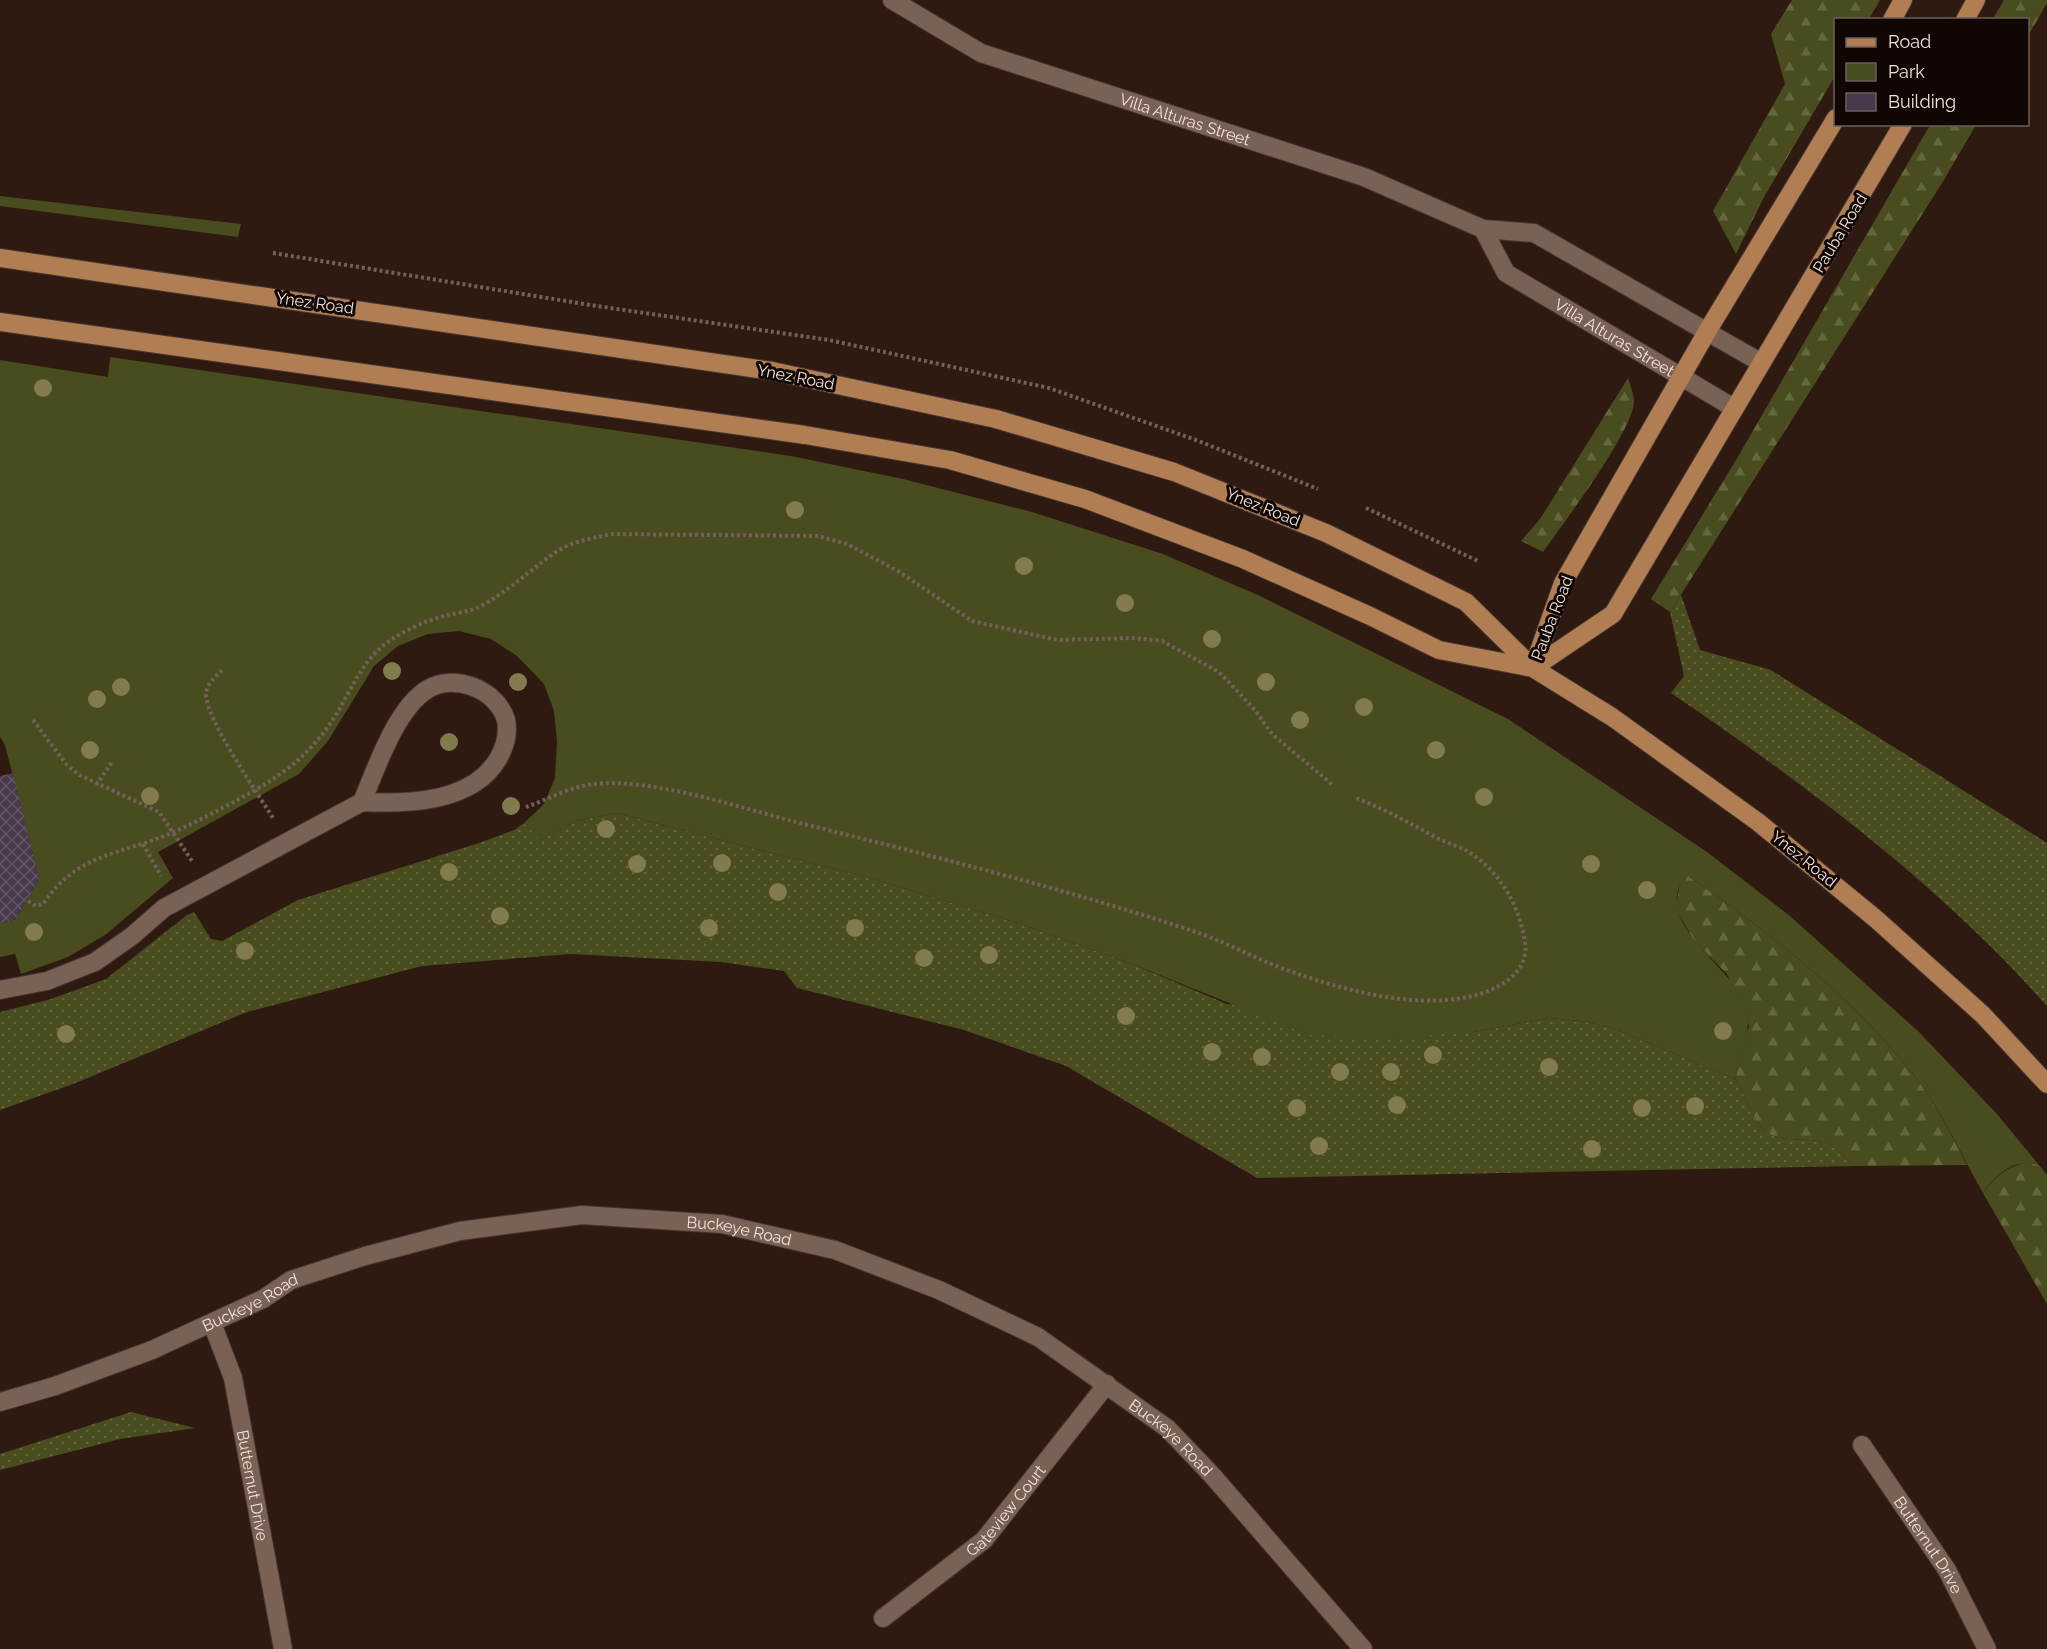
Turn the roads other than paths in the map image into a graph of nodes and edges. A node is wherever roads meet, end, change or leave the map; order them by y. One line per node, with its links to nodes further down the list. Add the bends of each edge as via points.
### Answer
1 (892, 0): 8 (street, Villa Alturas Street, via 981,53 1364,177)
2 (1903, 0): 4 (main road)
3 (1976, 0): 5 (main road)
4 (1893, 18)
5 (1966, 18)
6 (1834, 121): 11 (main road, Pauba Road)
7 (1902, 126): 12 (main road, Pauba Road)
8 (1484, 229): 11 (street, Villa Alturas Street, via 1534,233); 13 (street, Villa Alturas Street, via 1506,273)
9 (0, 258): 15 (main road, Ynez Road, via 772,371 996,419 1174,472 1326,532 1466,602)
10 (0, 322): 15 (main road, Ynez Road, via 805,435 950,460 1085,499 1243,559 1438,650)
11 (1708, 330): 12 (street, Villa Alturas Street); 13 (main road, Pauba Road)
12 (1760, 362): 14 (main road, Pauba Road)
13 (1682, 376): 14 (street, Villa Alturas Street); 15 (main road, Pauba Road, via 1563,583)
14 (1734, 408): 15 (main road, Pauba Road, via 1612,614)
15 (1533, 668): 18 (main road, Ynez Road, via 1612,717 1767,829 1974,1006)
16 (362, 802): 16 (street, via 392,803 462,790 491,771 506,745 506,720 493,701 471,684 448,682 427,690 410,707 389,740); 17 (street, via 164,908 95,962 47,981)
17 (1, 990)
18 (2047, 1084)
19 (212, 1323): 20 (street, Buckeye Road, via 263,1299 291,1280 460,1231 582,1215 722,1224 835,1250 939,1290 1038,1337); 21 (street, Buckeye Road, via 55,1386); 24 (street, Butternut Drive, via 233,1378)
20 (1107, 1384): 23 (street, Gateview Court, via 984,1540); 25 (street, Buckeye Road, via 1167,1428)
21 (0, 1402)
22 (1862, 1445): 26 (street, Butternut Drive, via 1947,1570)
23 (883, 1618)
24 (283, 1649)
25 (1363, 1649)
26 (1987, 1649)

